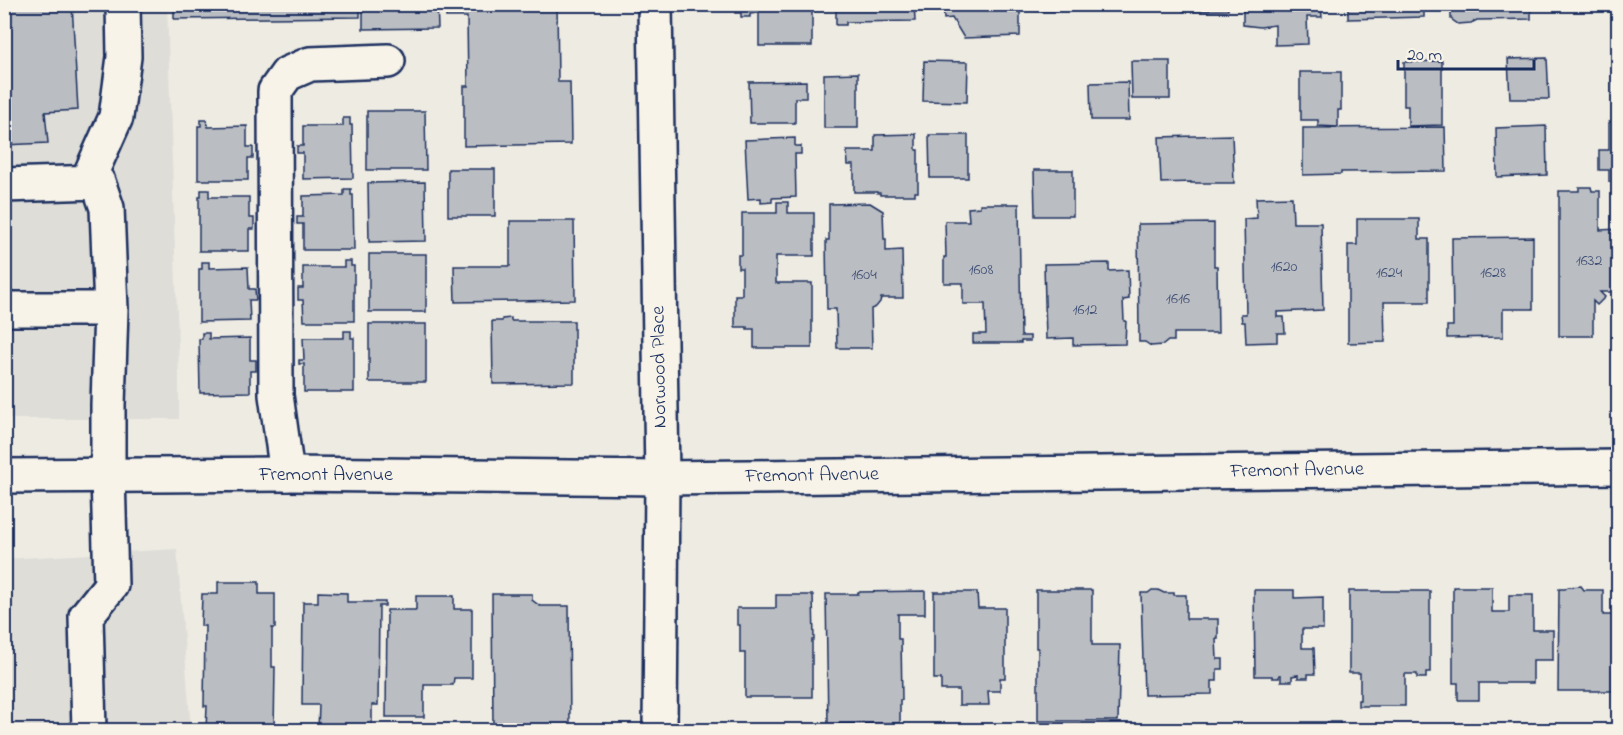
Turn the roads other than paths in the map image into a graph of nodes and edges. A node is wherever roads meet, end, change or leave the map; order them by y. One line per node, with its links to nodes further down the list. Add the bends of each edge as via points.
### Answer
1 (123, 4): 4 (main road, via 124,57 116,117)
2 (655, 4): 12 (main road, Norwood Place)
3 (388, 61): 9 (main road, via 309,64 287,74 275,91 276,395)
4 (87, 182): 5 (main road); 7 (main road, via 98,182 107,208)
5 (4, 185)
6 (4, 309): 7 (main road)
7 (111, 309): 10 (main road)
8 (1618, 467): 12 (main road, Fremont Avenue)
9 (287, 474): 10 (main road, Fremont Avenue); 12 (main road, Fremont Avenue)
10 (108, 475): 11 (main road, Fremont Avenue); 13 (main road, via 111,585 86,616)
11 (4, 476)
12 (662, 478): 14 (main road, Norwood Place)
13 (88, 730)
14 (660, 730)

